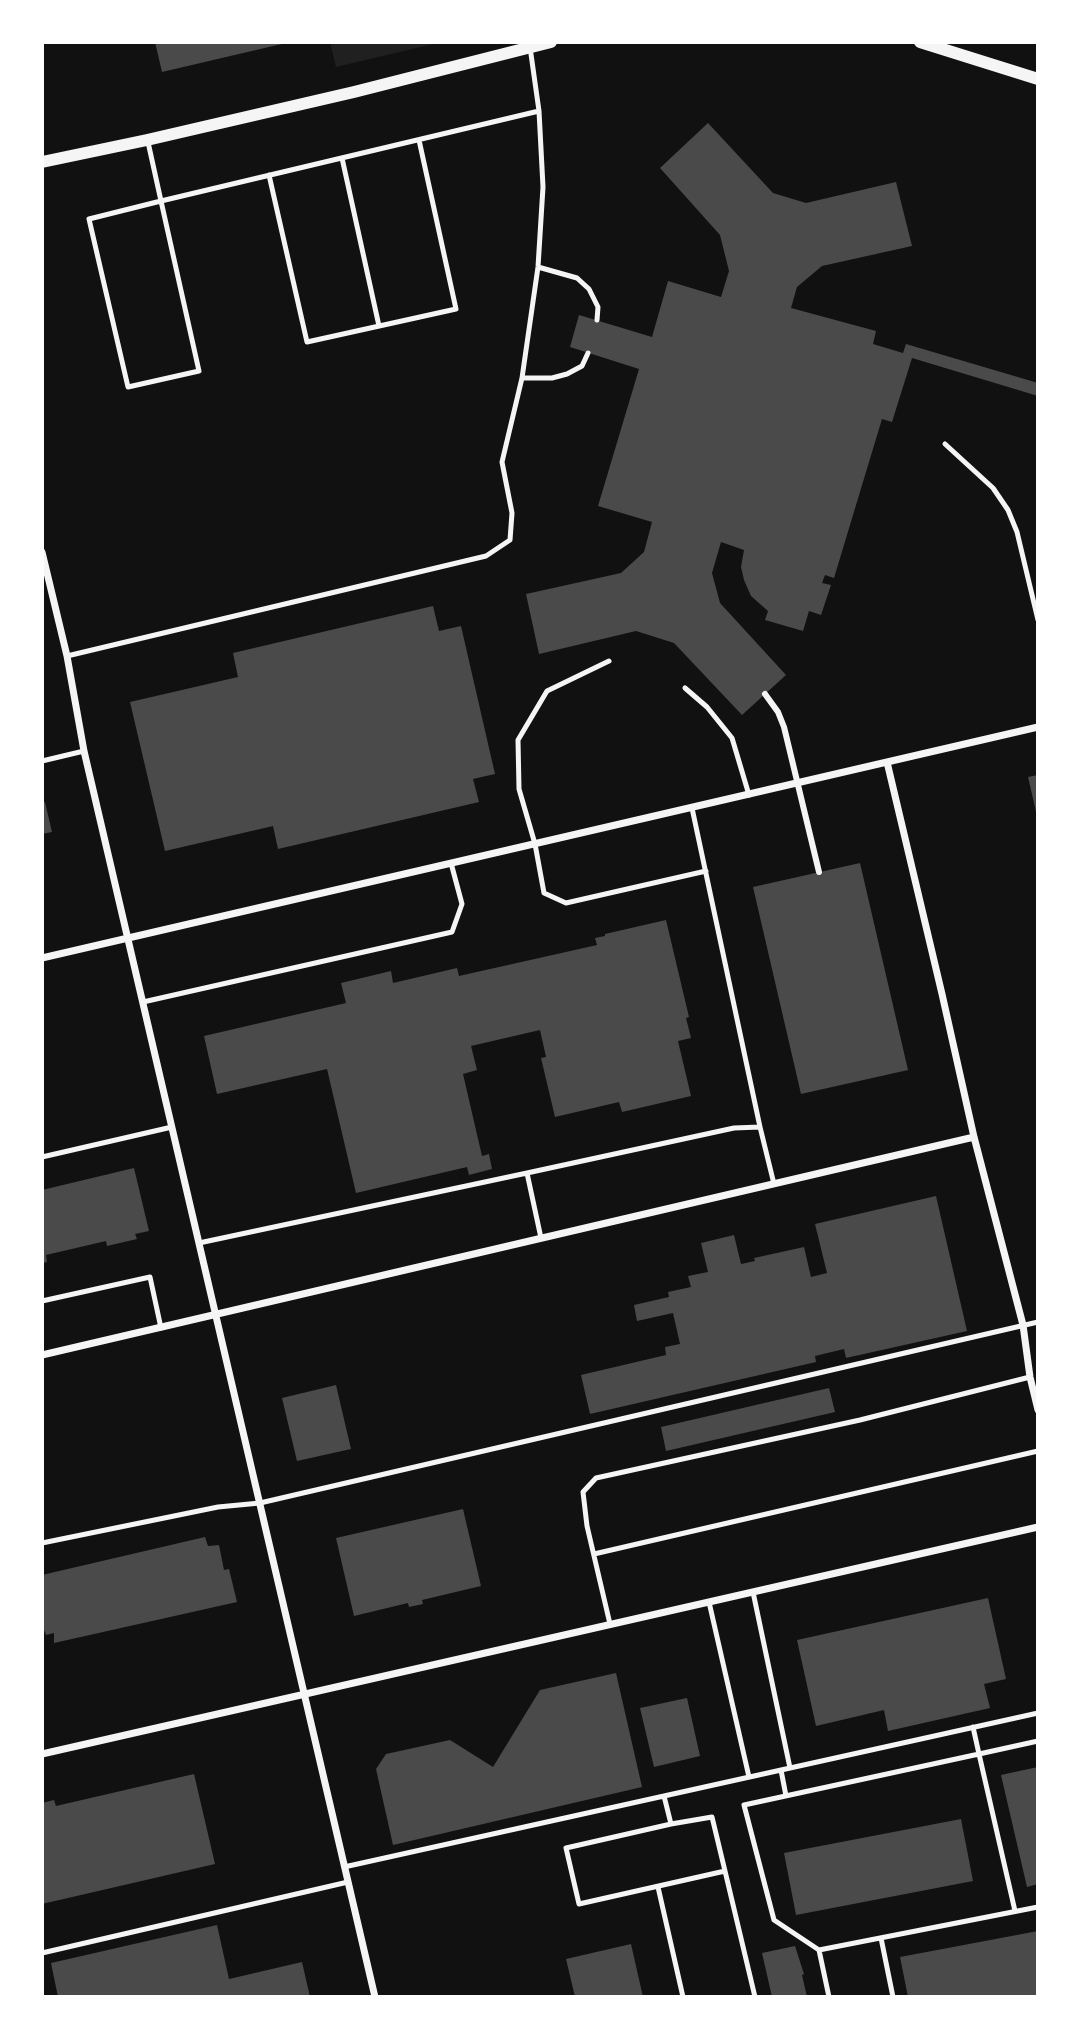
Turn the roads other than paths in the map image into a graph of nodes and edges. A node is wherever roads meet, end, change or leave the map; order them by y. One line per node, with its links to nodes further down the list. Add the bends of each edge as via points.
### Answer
1 (551, 42): 3 (street)
2 (920, 42): 4 (street)
3 (530, 47): 5 (lane); 6 (street)
4 (1038, 79)
5 (539, 111): 7 (lane); 12 (lane)
6 (148, 140): 9 (street); 11 (lane)
7 (419, 140): 8 (lane); 14 (lane, via 456,309)
8 (342, 158): 10 (lane); 14 (lane)
9 (42, 162)
10 (269, 175): 11 (lane); 14 (lane, via 307,342)
11 (161, 201): 11 (lane, via 199,371 128,387 89,219)
12 (538, 267): 13 (lane, via 578,278 598,307); 16 (lane)
13 (597, 320)
14 (379, 326)
15 (588, 353): 16 (lane, via 582,366 567,374)
16 (522, 378): 20 (lane, via 502,462 512,513 510,540 486,556)
17 (945, 444): 19 (lane, via 993,488 1008,510)
18 (42, 555): 20 (street)
19 (1038, 620)
20 (67, 656): 25 (street)
21 (609, 662): 30 (lane, via 547,691 518,740 519,789)
22 (685, 688): 28 (lane, via 732,738)
23 (765, 694): 33 (street, via 784,727)
24 (1038, 727): 27 (street)
25 (84, 751): 26 (lane); 34 (street)
26 (42, 761)
27 (887, 762): 28 (street); 39 (street)
28 (749, 795): 29 (street)
29 (692, 808): 30 (street); 32 (lane)
30 (535, 844): 31 (street); 32 (lane, via 544,893 566,903)
31 (451, 863): 34 (street); 36 (lane, via 462,904 452,932)
32 (706, 871): 38 (lane)
33 (819, 872)
34 (128, 939): 35 (street); 36 (street)
35 (42, 958)
36 (143, 1002): 37 (street)
37 (172, 1127): 40 (lane); 44 (street)
38 (760, 1128): 41 (lane, via 734,1128); 42 (lane)
39 (974, 1137): 42 (street); 48 (street)
40 (42, 1157)
41 (527, 1173): 43 (lane); 44 (lane)
42 (774, 1184): 43 (street)
43 (541, 1238): 46 (street)
44 (199, 1243): 46 (street)
45 (42, 1301): 49 (lane, via 150,1277)
46 (216, 1315): 49 (street); 54 (street)
47 (1038, 1322): 48 (lane)
48 (1023, 1325): 51 (street); 54 (lane)
49 (161, 1328): 50 (street)
50 (42, 1355)
51 (1030, 1377): 52 (street); 57 (lane, via 596,1478 583,1492)
52 (1038, 1410)
53 (1038, 1451): 57 (lane)
54 (260, 1503): 56 (lane, via 218,1507); 61 (street)
55 (1038, 1527): 58 (street)
56 (42, 1543)
57 (594, 1554): 60 (lane)
58 (753, 1592): 59 (street); 67 (lane)
59 (709, 1602): 60 (street); 69 (lane)
60 (610, 1624): 61 (street)
61 (304, 1693): 65 (street); 73 (street)
62 (1038, 1713): 63 (lane)
63 (973, 1727): 66 (lane); 67 (lane)
64 (1038, 1741): 66 (lane)
65 (42, 1754)
66 (979, 1754): 71 (lane); 78 (lane)
67 (790, 1768): 68 (lane)
68 (781, 1770): 69 (lane); 71 (lane)
69 (749, 1777): 70 (lane)
70 (664, 1796): 72 (lane); 73 (lane)
71 (786, 1796): 80 (lane, via 744,1805 774,1920)
72 (671, 1824): 74 (lane, via 712,1817); 76 (lane, via 566,1848 579,1904)
73 (344, 1867): 75 (street)
74 (725, 1871): 76 (lane); 84 (lane)
75 (348, 1882): 81 (lane); 82 (street)
76 (658, 1887): 83 (lane)
77 (1038, 1907): 78 (lane)
78 (1015, 1911): 79 (lane)
79 (881, 1937): 80 (lane); 86 (lane)
80 (819, 1950): 85 (lane)
81 (42, 1953)
82 (375, 1997)
83 (682, 1997)
84 (755, 1997)
85 (829, 1997)
86 (893, 1997)

